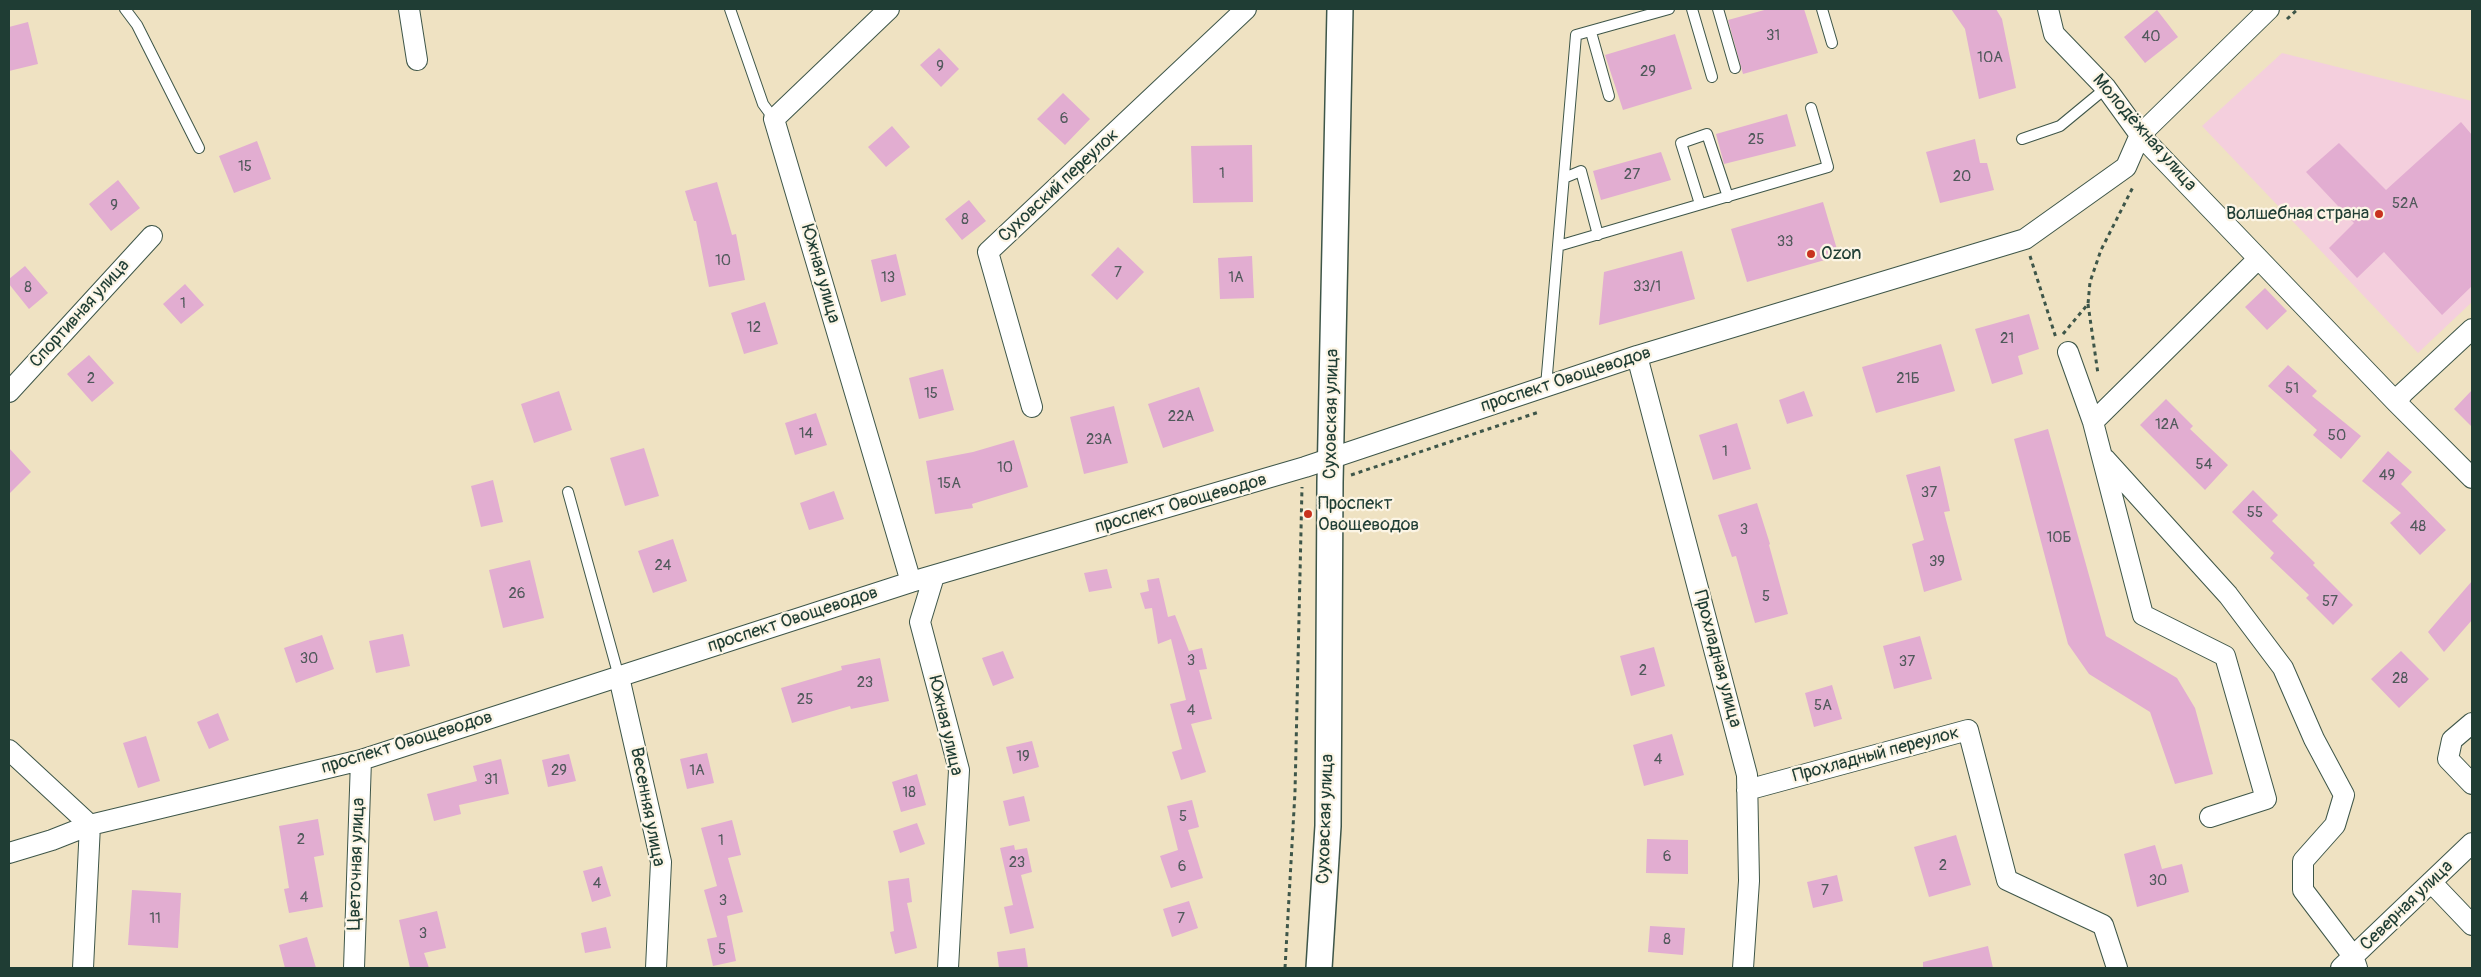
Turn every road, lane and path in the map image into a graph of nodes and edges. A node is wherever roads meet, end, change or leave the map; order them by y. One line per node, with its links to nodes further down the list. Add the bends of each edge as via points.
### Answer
1 (125, 9): 25 (lane, via 137,25)
2 (408, 9): 16 (street)
3 (730, 9): 22 (lane, via 763,104)
4 (889, 9): 22 (street)
5 (1246, 9): 43 (street, Суховский переулок, via 988,252)
6 (1340, 9): 46 (street, Суховская улица)
7 (1669, 9): 14 (lane)
8 (1692, 9): 18 (lane)
9 (1718, 9): 17 (lane)
10 (1822, 9): 15 (lane)
11 (2048, 9): 19 (street, Молодёжная улица, via 2054,34)
12 (2298, 9): 13 (path)
13 (2276, 15): 23 (street, проспект Овощеводов)
14 (1591, 32): 20 (lane); 26 (lane, via 1576,35)
15 (1832, 43)
16 (417, 60)
17 (1735, 68)
18 (1712, 77)
19 (2106, 88): 23 (street, Молодёжная улица); 24 (lane, via 2060,126)
20 (1609, 96)
21 (1811, 108): 28 (lane, via 1828,167)
22 (774, 119): 51 (street, Южная улица)
23 (2140, 135): 34 (street, Молодёжная улица); 38 (street, проспект Овощеводов, via 2126,166 2025,239)
24 (2022, 139)
25 (199, 148)
26 (1564, 178): 30 (lane, via 1580,171); 32 (lane)
27 (2136, 182): 35 (path, via 2101,250 2090,282)
28 (1728, 197): 29 (lane); 29 (lane, via 1707,134 1681,143)
29 (1700, 204): 30 (lane)
30 (1598, 235): 32 (lane)
31 (152, 236): 41 (street, Спортивная улица)
32 (1558, 246): 40 (lane)
33 (2030, 256): 35 (path, via 2057,341)
34 (2258, 259): 42 (street, Молодёжная улица); 44 (street)
35 (2088, 304): 39 (path)
36 (2472, 329): 42 (street)
37 (2068, 352): 44 (street)
38 (1637, 356): 40 (street, проспект Овощеводов); 57 (street, Прохладная улица, via 1747,775)
39 (2098, 376)
40 (1546, 386): 46 (street, проспект Овощеводов)
41 (9, 392)
42 (2396, 402): 47 (street, Молодёжная улица)
43 (1032, 407)
44 (2093, 422): 45 (street)
45 (2103, 457): 58 (street, via 2143,615 2225,656 2266,799); 64 (street, via 2228,595 2283,668 2314,739 2344,796 2335,825 2303,860 2303,890)
46 (1331, 459): 50 (street, проспект Овощеводов); 70 (street, Суховская улица, via 1328,826)
47 (2472, 478)
48 (1302, 489): 69 (path, via 1294,792)
49 (568, 492): 52 (lane)
50 (934, 576): 51 (street, проспект Овощеводов); 68 (street, Южная улица, via 920,622 959,770)
51 (911, 582): 52 (street, проспект Овощеводов)
52 (619, 677): 55 (street, проспект Овощеводов); 67 (street, Весенняя улица, via 661,862)
53 (2472, 723): 56 (street, via 2452,740 2448,760)
54 (9, 750): 59 (street)
55 (361, 760): 59 (street, проспект Овощеводов); 66 (street, Цветочная улица)
56 (2472, 784)
57 (1748, 790): 71 (street, Прохладная улица, via 1749,881); 72 (street, Прохладный переулок, via 1968,730 2007,880 2103,925)
58 (2210, 817)
59 (90, 825): 61 (street, проспект Овощеводов); 65 (street)
60 (2472, 843): 62 (street, Северная улица)
61 (9, 853)
62 (2431, 882): 63 (street); 64 (street, Северная улица)
63 (2472, 925)
64 (2350, 964)
65 (82, 968)
66 (354, 968)
67 (656, 968)
68 (948, 968)
69 (1285, 968)
70 (1319, 968)
71 (1743, 968)
72 (2118, 968)

